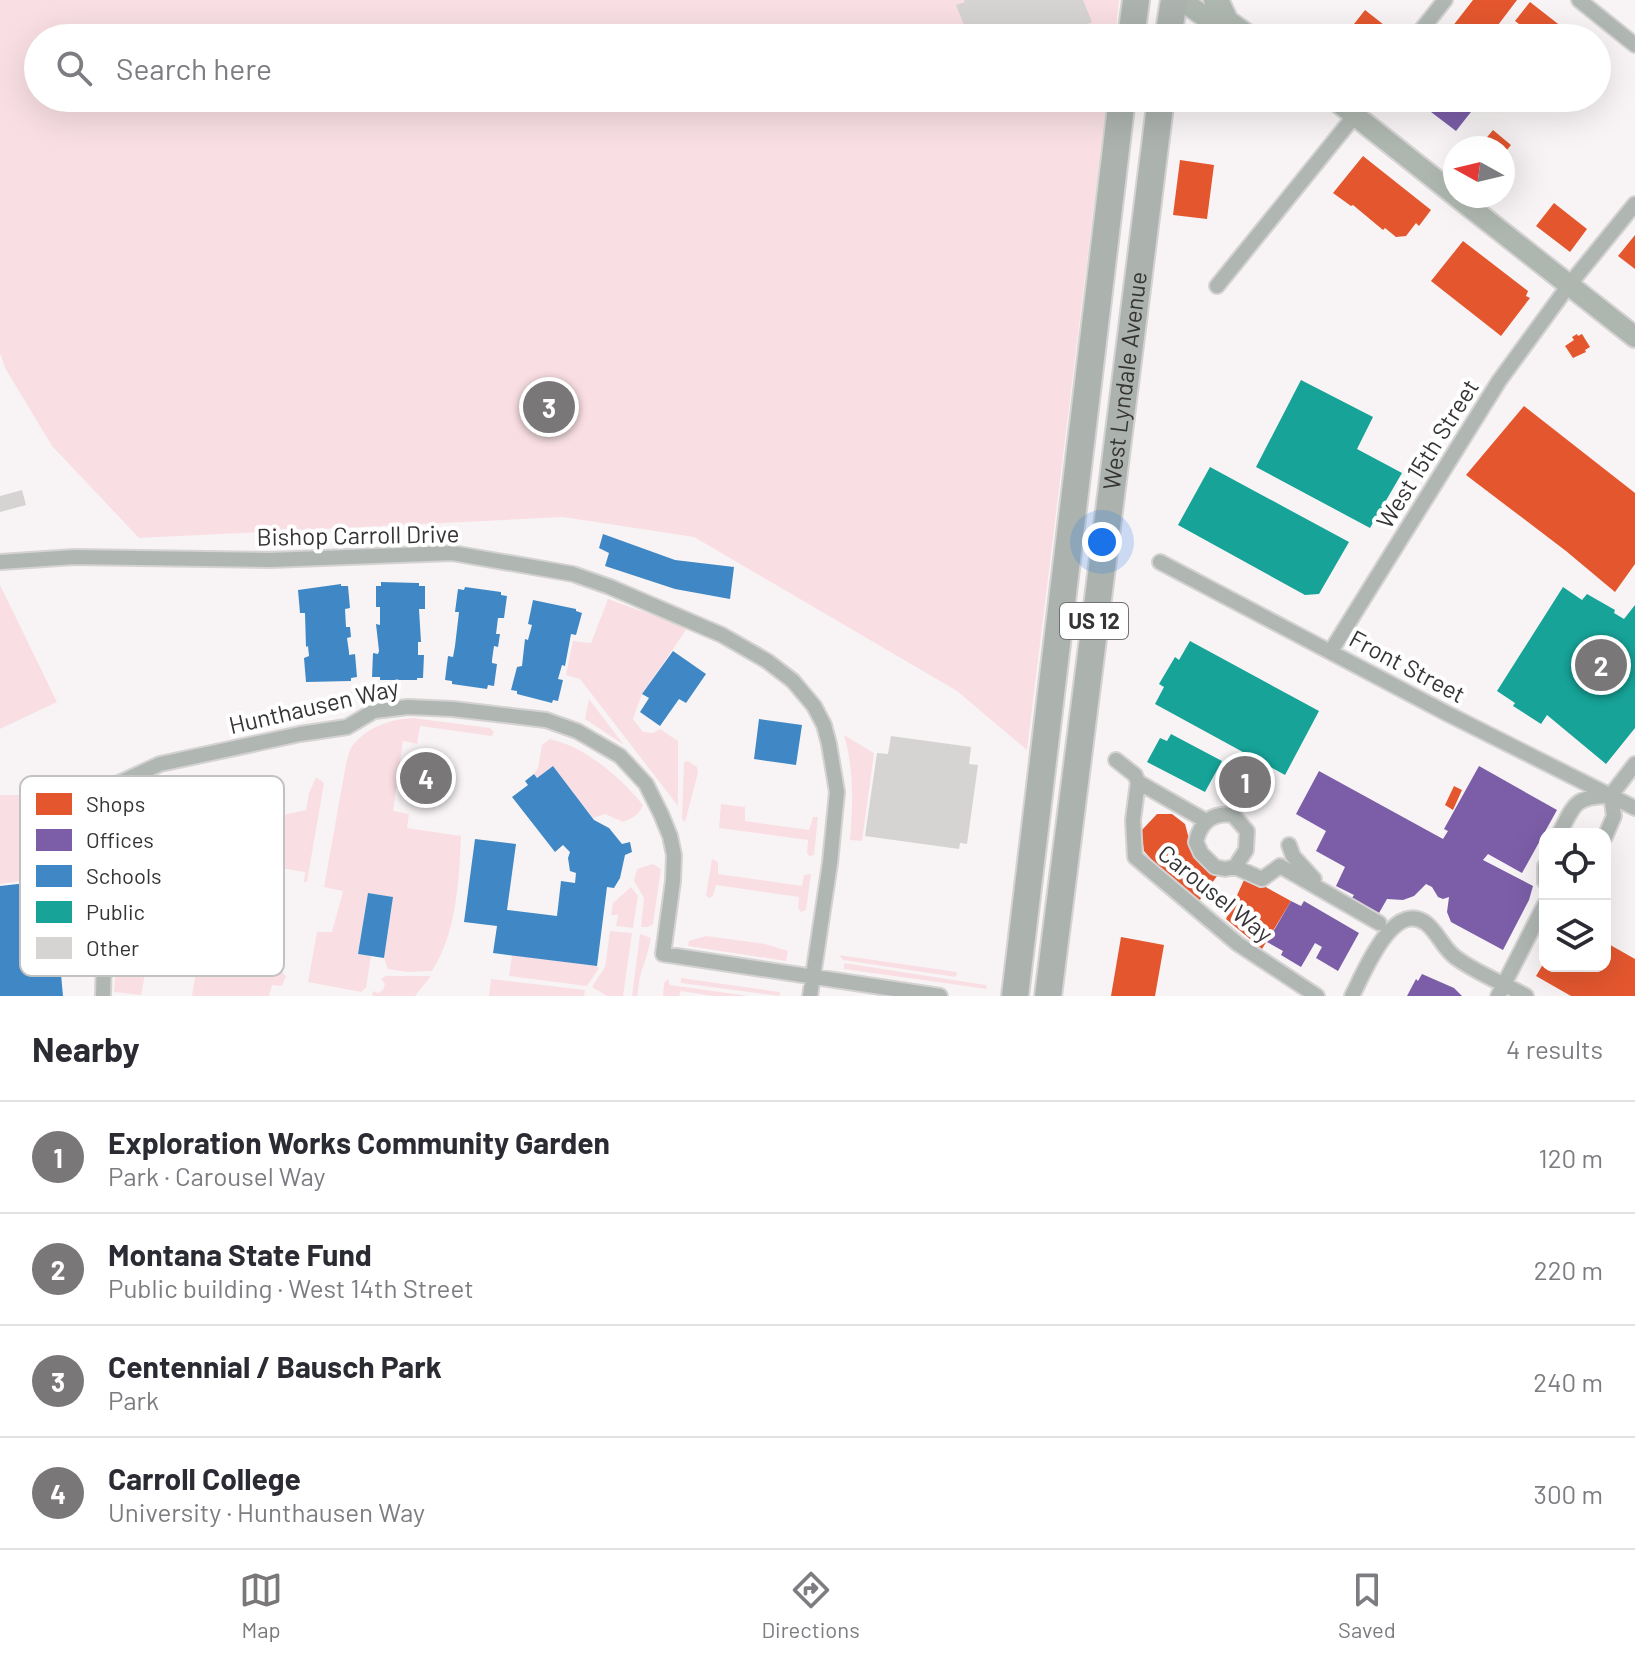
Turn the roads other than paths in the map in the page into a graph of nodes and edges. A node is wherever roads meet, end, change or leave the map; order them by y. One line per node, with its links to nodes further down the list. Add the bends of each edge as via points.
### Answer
1 (1136, 0): 8 (highway)
2 (1174, 0): 9 (highway)
3 (1181, 0): 7 (main road, via 1211,21)
4 (1214, 0): 7 (main road)
5 (1445, 0): 11 (street)
6 (1579, 0): 12 (street)
7 (1228, 21): 10 (main road)
8 (1133, 24)
9 (1170, 24)
10 (1232, 24)
11 (1426, 24)
12 (1609, 24)
13 (1611, 26): 14 (street)
14 (1635, 45)
15 (1120, 112): 49 (highway, West Lyndale Avenue / US 12)
16 (1159, 112): 50 (highway, West Lyndale Avenue / US 12)
17 (1351, 112): 19 (main road)
18 (1359, 112): 19 (street)
19 (1356, 116): 20 (main road); 24 (street)
20 (1443, 186)
21 (1635, 204): 23 (street, West 15th Street)
22 (1471, 208): 23 (main road)
23 (1569, 285): 25 (main road); 28 (street, West 15th Street, via 1499,381)
24 (1217, 286)
25 (1635, 337)
26 (0, 562): 44 (street, Bishop Carroll Drive, via 452,553 573,574 722,635 793,681 824,725 837,792)
27 (1160, 562): 28 (street, Front Street)
28 (1331, 651): 33 (street, Front Street)
29 (1116, 760): 32 (street)
30 (1635, 764): 33 (street)
31 (134, 776): 44 (street, Hunthausen Way, via 160,764 347,727 374,711 453,709 546,720 620,756 646,784 670,836 673,881 663,954)
32 (1138, 782): 35 (street); 51 (street, Carousel Way, via 1135,857 1238,944)
33 (1611, 795): 34 (street, Front Street); 36 (street, via 1582,799); 37 (street, via 1614,816)
34 (1635, 808)
35 (1206, 821): 39 (street, via 1196,842 1201,853 1215,867); 39 (street, via 1224,814 1242,823 1248,840)
36 (1562, 828)
37 (1609, 828)
38 (1280, 866): 39 (street, via 1262,879); 40 (street); 40 (street, via 1289,845)
39 (1235, 867)
40 (1324, 892): 42 (street)
41 (1539, 916): 45 (street)
42 (1379, 923)
43 (104, 976): 46 (street, Hunthausen Way)
44 (813, 978): 47 (street, Bishop Carroll Drive); 48 (street, Hunthausen Way)
45 (1502, 990): 52 (street, via 1452,955 1426,923 1414,917 1403,919 1378,943); 53 (street)
46 (103, 996)
47 (810, 996)
48 (940, 996)
49 (1015, 996)
50 (1048, 996)
51 (1317, 996)
52 (1352, 996)
53 (1526, 996)

